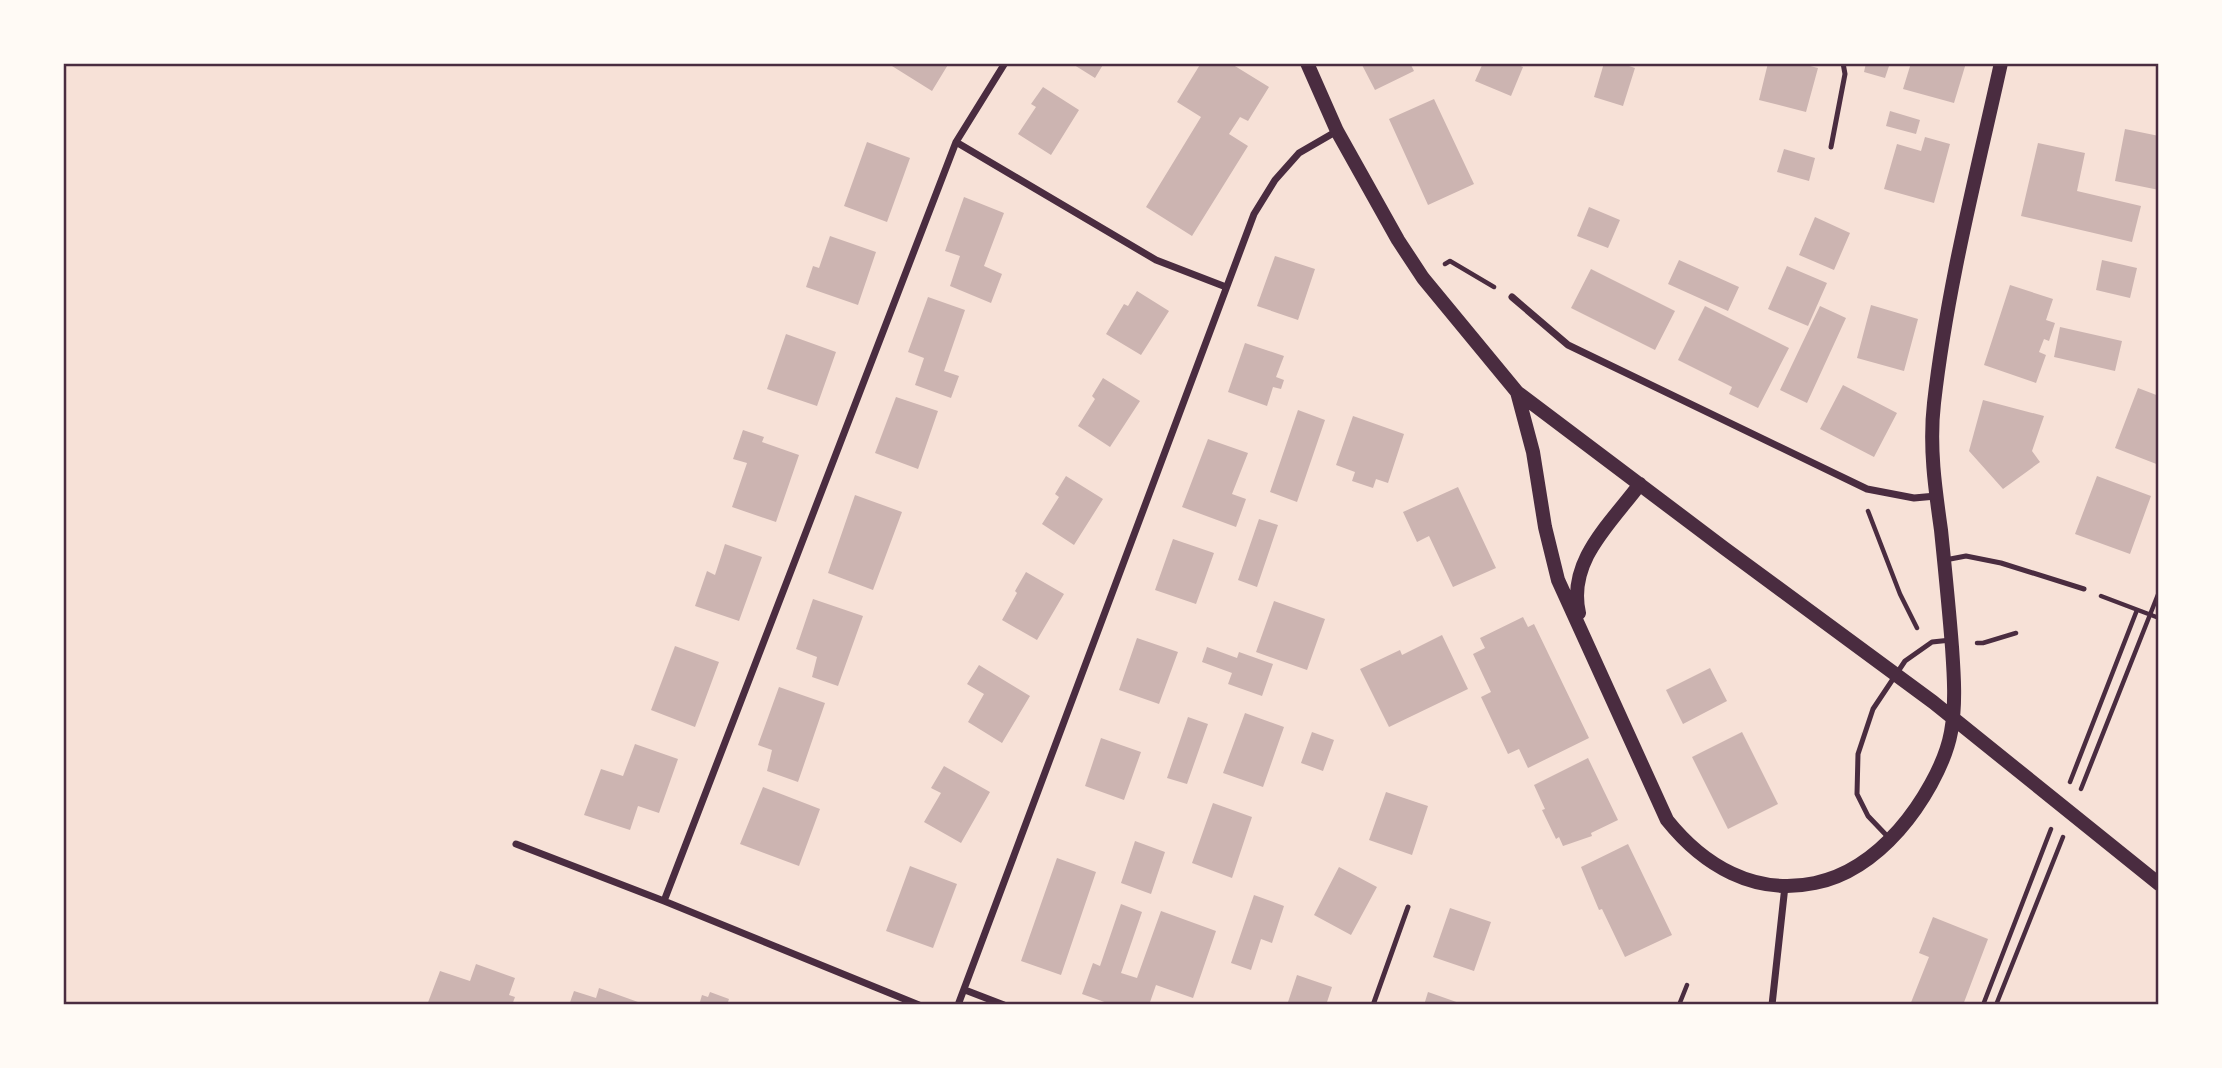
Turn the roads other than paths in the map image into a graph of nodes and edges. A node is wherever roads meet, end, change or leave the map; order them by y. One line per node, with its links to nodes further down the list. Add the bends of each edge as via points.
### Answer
1 (1004, 63): 6 (street)
2 (1307, 63): 5 (main road)
3 (1843, 63): 7 (lane, via 1845,75)
4 (2001, 63): 12 (main road, via 1945,315 1934,407)
5 (1337, 131): 8 (street, via 1299,153 1275,180 1254,214); 10 (main road, via 1423,278)
6 (956, 142): 8 (street, via 1156,260); 21 (street)
7 (1831, 147)
8 (1226, 287): 23 (street)
9 (1511, 297): 12 (street, via 1568,345 1867,489 1914,498)
10 (1517, 392): 11 (main road); 15 (main road, via 1559,580)
11 (1640, 484): 15 (main road, via 1582,564 1577,603); 19 (main road, via 1933,702)
12 (1936, 496): 13 (main road)
13 (1944, 560): 14 (lane, via 1966,556 2001,563); 16 (main road)
14 (2084, 589)
15 (1584, 635): 20 (main road, via 1667,820 1685,843 1719,868 1751,881)
16 (1951, 640): 17 (main road, via 1955,691 1951,734 1927,792); 17 (lane, via 1932,642 1905,661 1873,709 1858,754 1857,794 1868,816)
17 (1890, 840): 20 (main road, via 1857,868 1828,880)
18 (516, 844): 21 (street)
19 (2159, 884)
20 (1784, 886): 28 (street)
21 (664, 901): 24 (street)
22 (1408, 906): 27 (lane)
23 (965, 989): 25 (street); 26 (street)
24 (919, 1005)
25 (958, 1005)
26 (1004, 1005)
27 (1373, 1005)
28 (1772, 1005)

